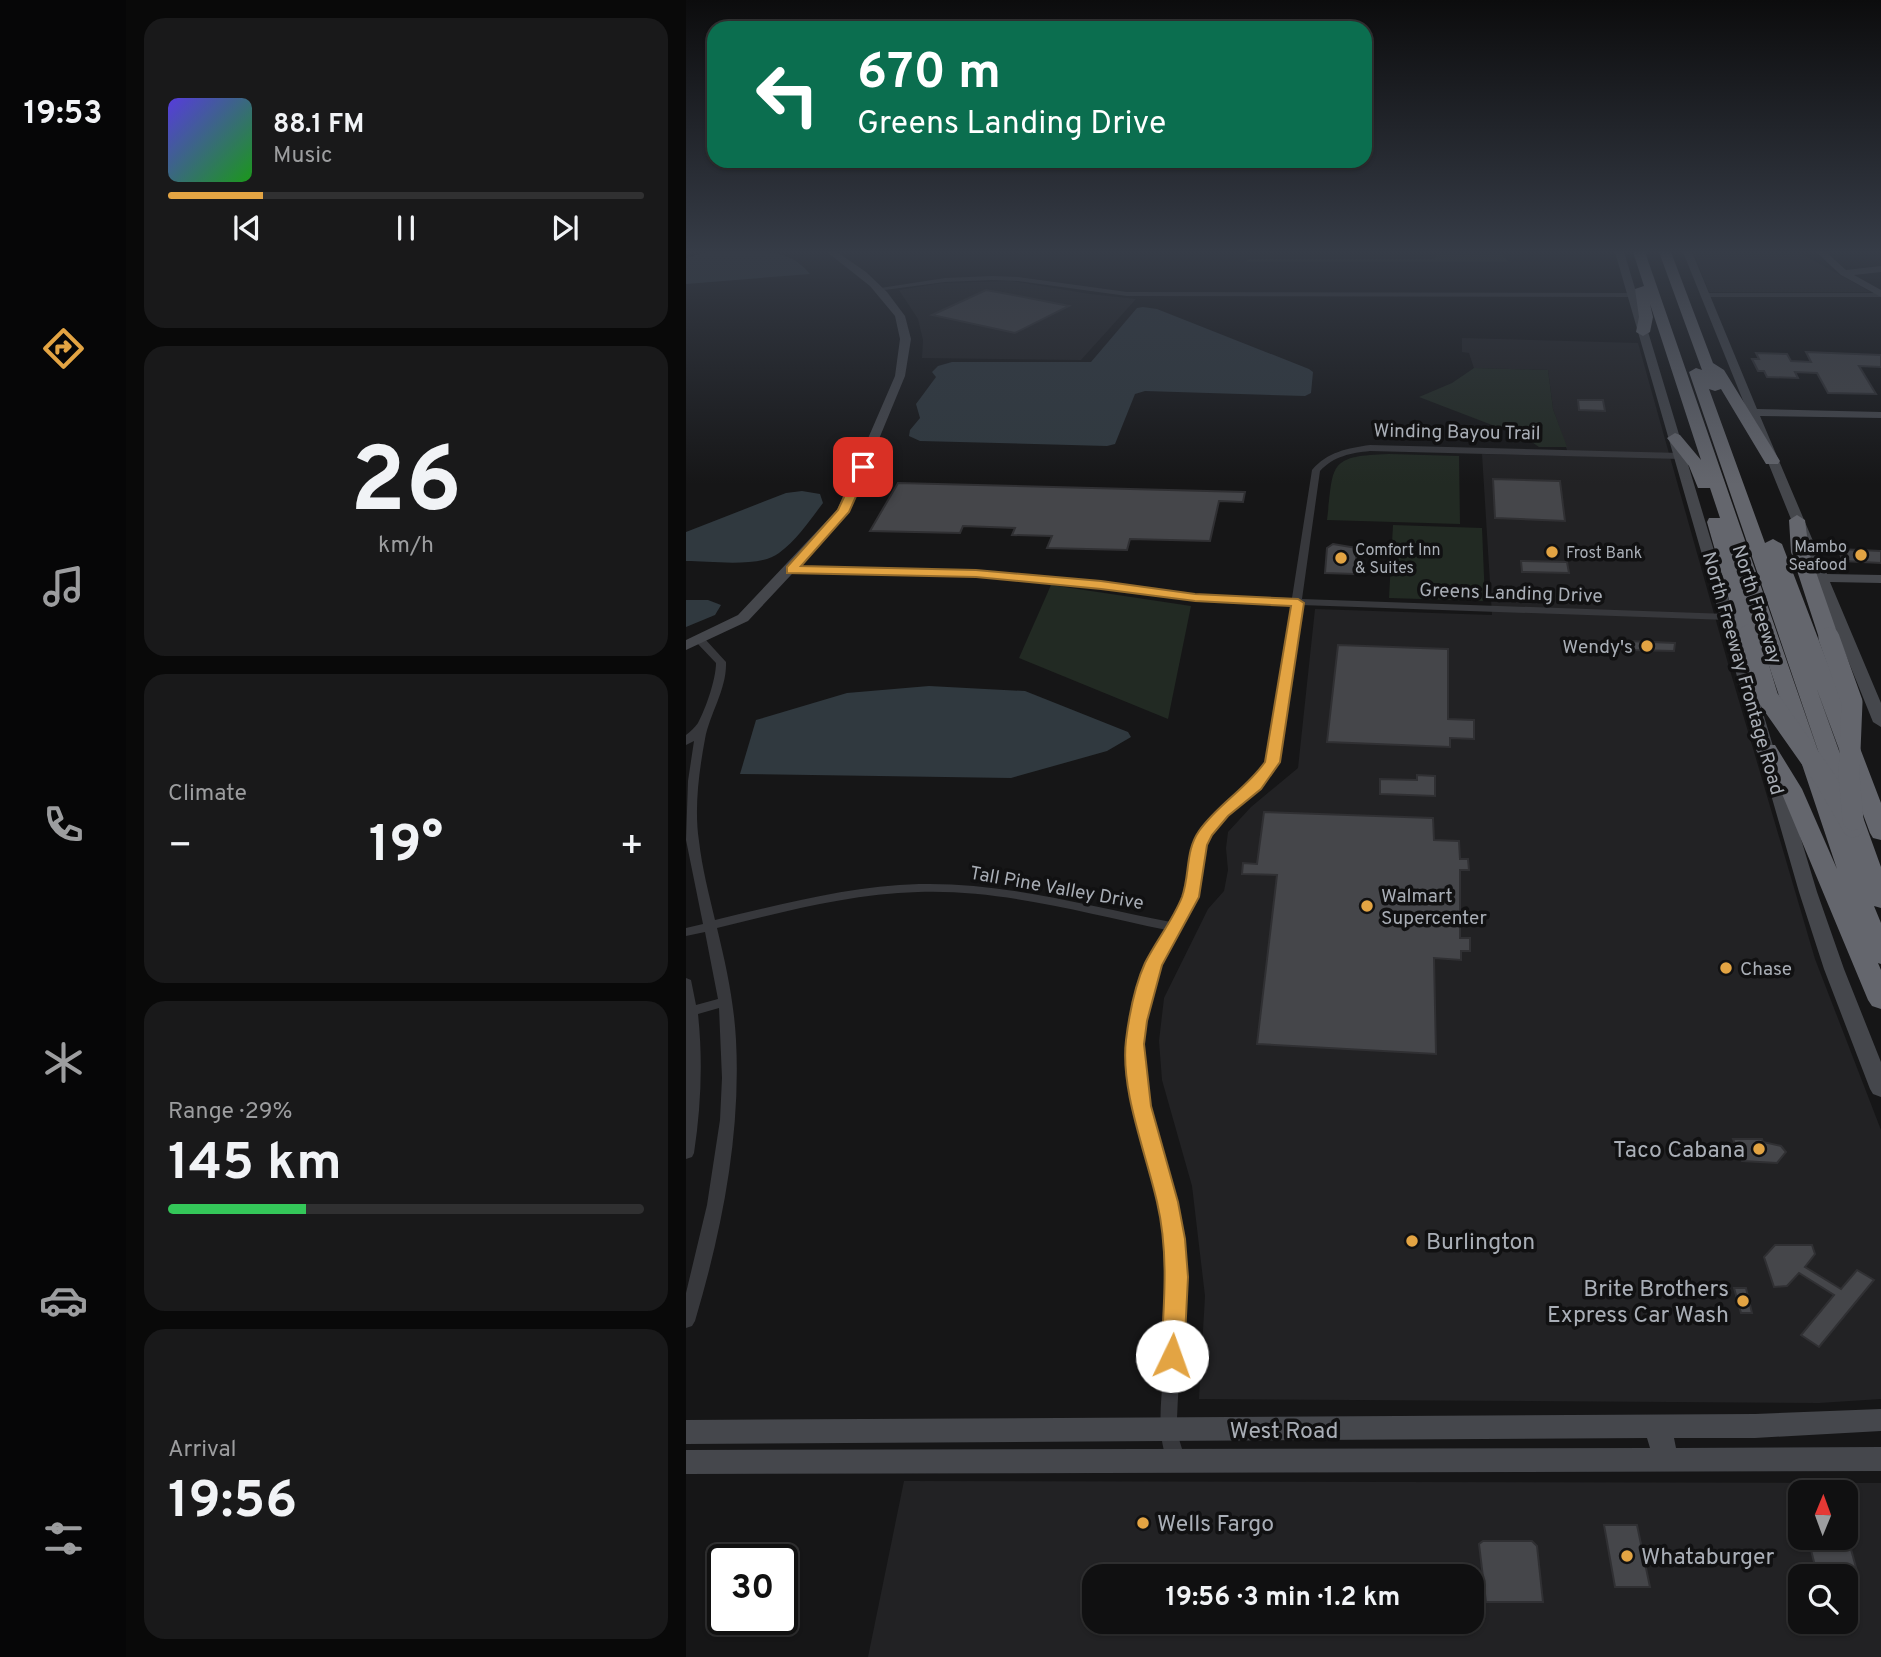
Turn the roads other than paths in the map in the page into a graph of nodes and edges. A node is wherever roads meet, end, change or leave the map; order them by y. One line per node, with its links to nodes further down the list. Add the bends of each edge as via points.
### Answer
1 (904, 329): 15 (main road, via 900,376 843,512)
2 (1669, 329): 33 (highway, North Freeway, via 1833,827)
3 (1673, 329): 27 (highway, North Freeway, bridge, via 1793,649)
4 (1694, 329): 7 (highway, North Freeway)
5 (1718, 329): 8 (main road)
6 (1643, 332): 10 (main road, North Freeway Frontage Road)
7 (1706, 362): 12 (highway, via 1717,370); 28 (highway, North Freeway)
8 (1752, 412): 9 (main road); 12 (main road)
9 (1881, 415)
10 (1675, 438): 11 (main road, North Freeway Frontage Road); 13 (highway, via 1697,465)
11 (1681, 456): 16 (main road, North Freeway Frontage Road); 19 (street, Winding Bayou Trail, via 1393,447 1342,453 1316,470)
12 (1772, 461): 14 (main road)
13 (1710, 504): 16 (highway); 27 (highway, bridge, via 1768,698)
14 (1797, 520): 17 (main road); 27 (highway, bridge, via 1800,552 1852,702 1849,775)
15 (791, 570): 19 (street, Greens Landing Drive, via 976,574 1195,598); 21 (main road, via 743,618)
16 (1716, 578): 20 (main road, North Freeway Frontage Road)
17 (1821, 578): 18 (main road); 23 (main road)
18 (1881, 579)
19 (1298, 603): 20 (street, Greens Landing Drive); 31 (street, Winding Bayou Trail, via 1273,762 1256,786 1205,833 1190,897)
20 (1728, 617): 26 (main road, North Freeway Frontage Road)
21 (701, 641): 22 (main road); 24 (street, via 722,662 722,676)
22 (686, 646)
23 (1881, 722)
24 (703, 724): 25 (street); 30 (street, via 691,813)
25 (686, 742)
26 (1767, 750): 35 (highway, via 1791,789); 38 (main road, North Freeway Frontage Road, via 1834,970)
27 (1853, 827): 29 (highway, North Freeway)
28 (1881, 833)
29 (1881, 900)
30 (709, 926): 31 (street, Tall Pine Valley Drive, via 836,896 926,888 1004,895); 32 (street, Tall Pine Valley Drive); 36 (street)
31 (1173, 927): 44 (street, Winding Bayou Trail, via 1153,965 1135,1044 1141,1106 1174,1239 1177,1277)
32 (686, 932)
33 (1881, 956)
34 (686, 983): 37 (street)
35 (1881, 1000)
36 (725, 1002): 37 (street); 40 (street, via 725,1142)
37 (691, 1011): 39 (street)
38 (1881, 1090)
39 (686, 1153)
40 (686, 1321)
41 (1881, 1420): 42 (main road, West Road)
42 (1657, 1427): 43 (main road, West Road); 48 (main road)
43 (1432, 1429): 44 (main road, West Road); 47 (main road)
44 (1168, 1431): 45 (main road, West Road); 50 (street, Winding Bayou Trail)
45 (686, 1432)
46 (1881, 1459): 48 (main road, West Road)
47 (1435, 1460): 48 (main road, West Road); 50 (main road, West Road)
48 (1667, 1460)
49 (686, 1462): 50 (main road, West Road)
50 (1177, 1462)

